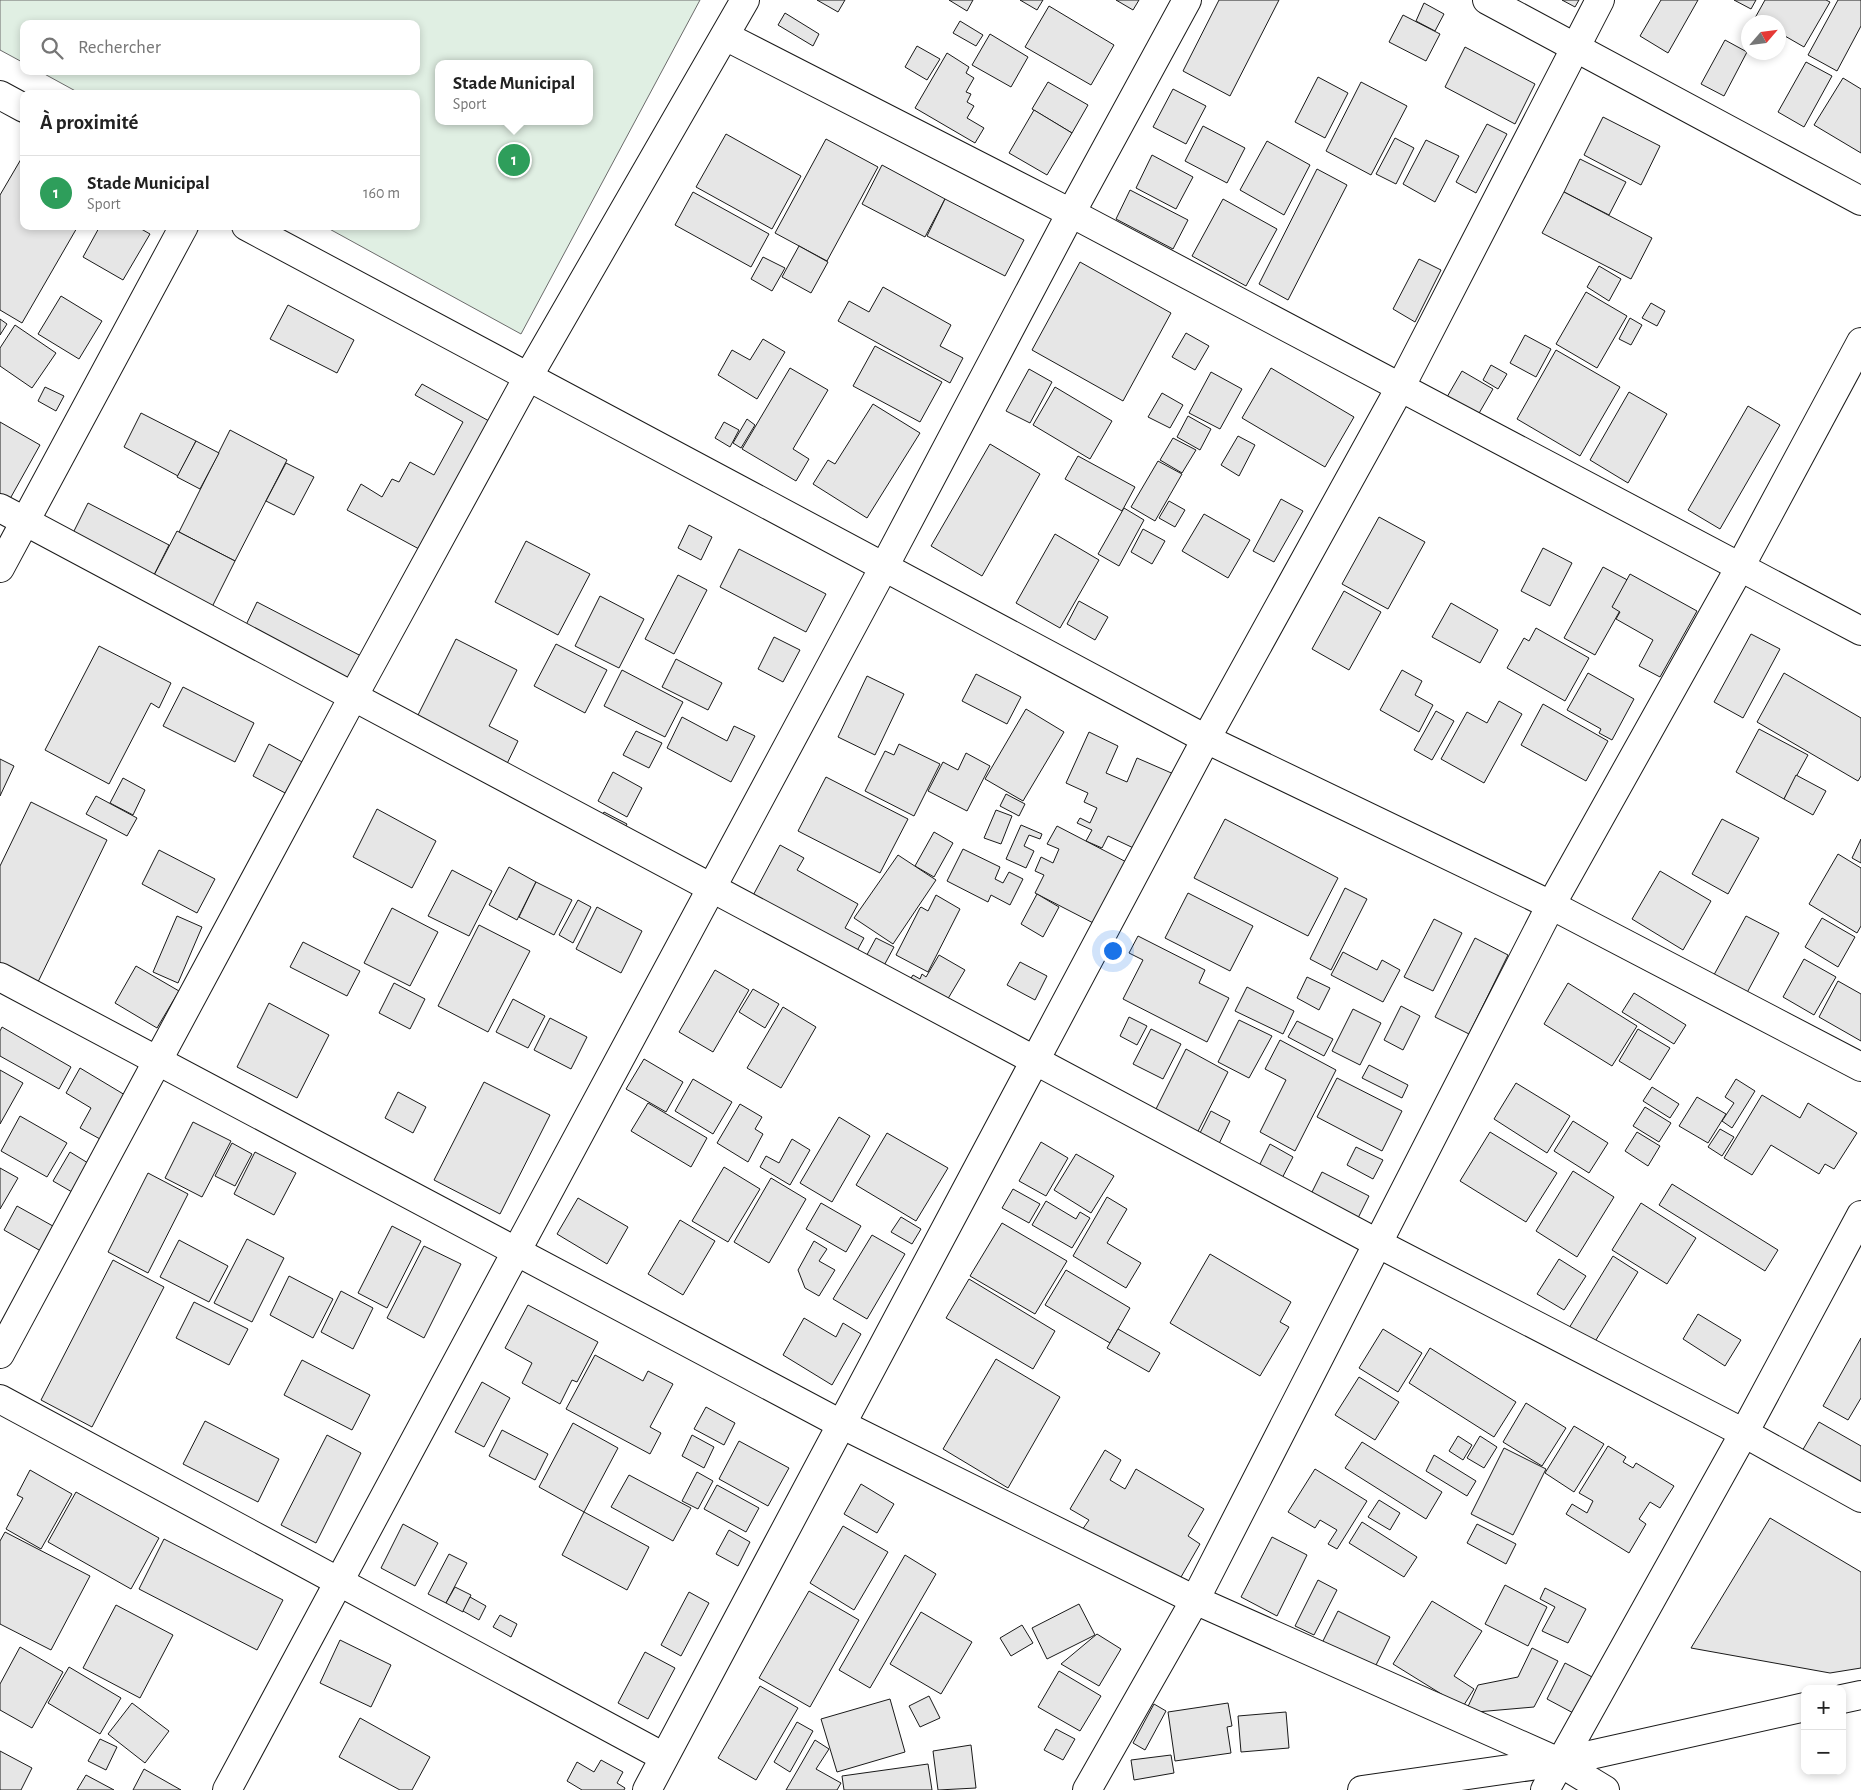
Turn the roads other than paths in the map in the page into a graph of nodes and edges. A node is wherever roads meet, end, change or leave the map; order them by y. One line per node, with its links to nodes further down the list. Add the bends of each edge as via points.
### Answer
1 (745, 0): 5 (street)
2 (1187, 0): 10 (street)
3 (1487, 0): 6 (street)
4 (1600, 0): 6 (street)
5 (725, 36): 10 (street); 14 (street)
6 (1575, 47): 9 (street); 15 (street)
7 (0, 95): 8 (street)
8 (20, 106)
9 (1861, 201)
10 (1070, 212): 15 (street); 18 (street)
11 (182, 230): 17 (street)
12 (253, 230): 14 (street)
13 (1861, 342): 19 (street)
14 (528, 377): 18 (street); 22 (street)
15 (1401, 386): 19 (street); 23 (street)
16 (0, 508): 17 (street)
17 (25, 522): 20 (street); 22 (street)
18 (884, 566): 23 (street); 24 (street)
19 (1740, 567): 21 (street); 25 (street)
20 (0, 568)
21 (1861, 631)
22 (353, 697): 24 (street); 28 (street)
23 (1206, 739): 25 (street); 27 (street)
24 (710, 888): 27 (street); 32 (street)
25 (1551, 904): 29 (street); 31 (street)
26 (0, 977): 28 (street)
27 (1034, 1060): 31 (street); 35 (street)
28 (158, 1061): 32 (street); 33 (street)
29 (1861, 1067)
30 (1861, 1215): 36 (street)
31 (1377, 1243): 36 (street); 39 (street)
32 (516, 1252): 35 (street); 38 (street)
33 (0, 1354)
34 (0, 1399): 38 (street)
35 (841, 1424): 39 (street); 43 (street)
36 (1744, 1433): 37 (street); 44 (street)
37 (1861, 1498)
38 (339, 1582): 43 (street); 45 (street)
39 (1195, 1600): 44 (street); 47 (street)
40 (1861, 1695): 41 (street)
41 (1846, 1698)
42 (1801, 1709): 44 (street)
43 (664, 1757): 46 (street)
44 (1559, 1762): 48 (street); 49 (street); 50 (street)
45 (227, 1790)
46 (646, 1790)
47 (1087, 1790)
48 (1362, 1790)
49 (1545, 1790)
50 (1605, 1790)

